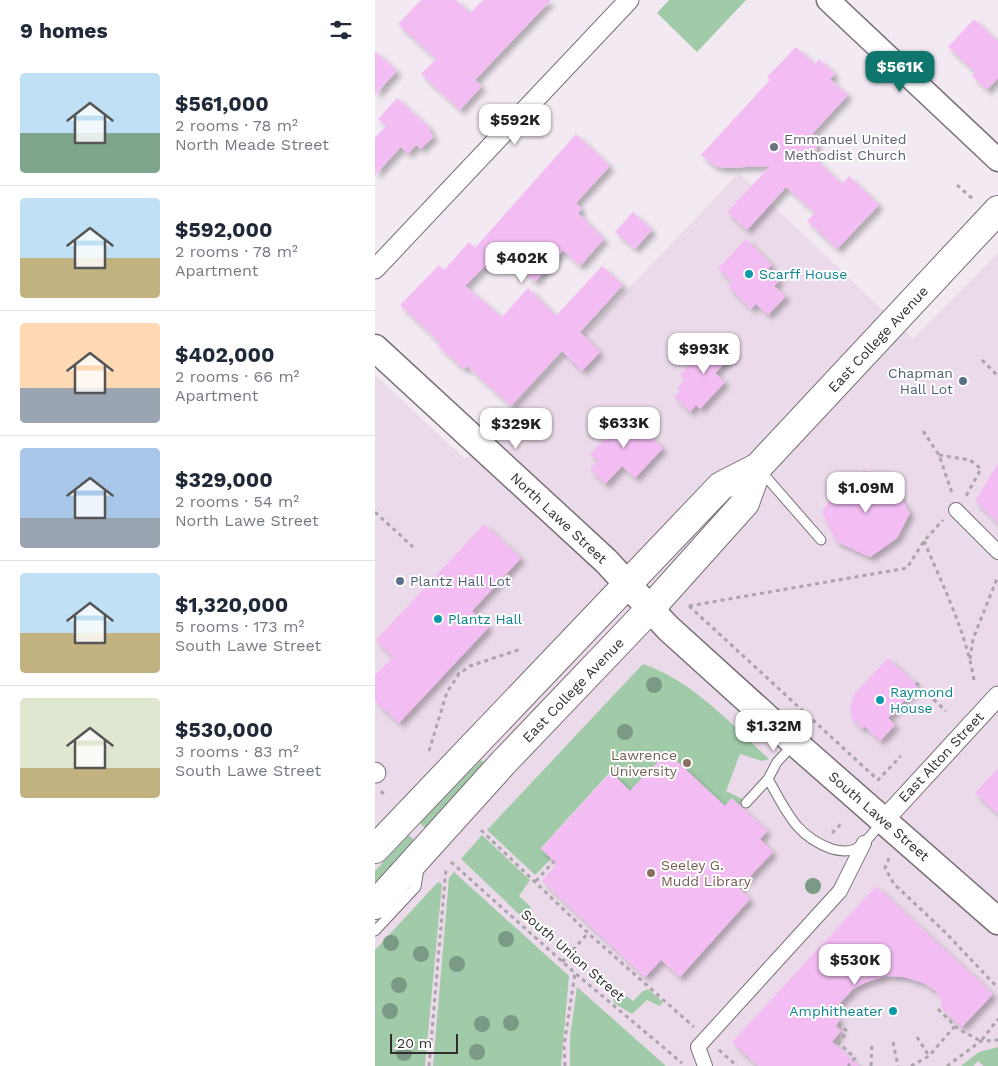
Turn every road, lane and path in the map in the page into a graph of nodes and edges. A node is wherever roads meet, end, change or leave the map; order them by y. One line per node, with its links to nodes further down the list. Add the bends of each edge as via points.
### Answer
1 (629, 0): 5 (street)
2 (828, 0): 3 (street)
3 (998, 160)
4 (998, 210): 11 (main road, East College Avenue)
5 (375, 269)
6 (375, 348): 19 (main road, North Lawe Street)
7 (981, 360): 8 (path)
8 (998, 376)
9 (923, 431): 10 (path)
10 (939, 455): 12 (path); 12 (path, via 970,460 981,469)
11 (757, 467): 14 (lane); 19 (main road, East College Avenue, via 721,486); 20 (main road, East College Avenue, via 745,503)
12 (956, 510): 15 (path, via 940,522); 17 (street)
13 (375, 512): 16 (path)
14 (821, 540)
15 (924, 541): 22 (path, via 953,609); 31 (path, via 907,568 689,606 878,780)
16 (413, 547)
17 (998, 552)
18 (998, 576): 22 (path, via 973,639)
19 (627, 583): 20 (main road, North Lawe Street); 37 (main road, East College Avenue)
20 (651, 609): 29 (main road, South Lawe Street); 38 (main road, East College Avenue, via 503,763)
21 (521, 649): 24 (path, via 470,666)
22 (970, 660): 25 (path)
23 (452, 667): 24 (path)
24 (459, 674): 30 (path, via 447,692)
25 (973, 680)
26 (916, 683): 28 (path)
27 (998, 696): 34 (street, East Alton Street)
28 (946, 710)
29 (795, 743): 32 (lane, via 777,762); 34 (main road, South Lawe Street)
30 (429, 751)
31 (901, 756)
32 (768, 779): 33 (lane); 36 (lane, via 797,829 811,840 839,851 853,850)
33 (746, 803)
34 (884, 820): 36 (lane); 45 (main road, South Lawe Street)
35 (481, 830): 43 (path)
36 (864, 843): 56 (street, via 839,891)
37 (375, 849)
38 (420, 856): 44 (main road, East College Avenue); 46 (lane, via 416,887)
39 (890, 856): 50 (path, via 885,868 893,884 937,923)
40 (554, 861): 43 (path)
41 (451, 862): 48 (path, South Union Street)
42 (446, 868): 63 (path)
43 (536, 881): 47 (path)
44 (375, 905)
45 (998, 921)
46 (375, 931)
47 (588, 933): 48 (path); 56 (path)
48 (562, 962): 49 (path, South Union Street)
49 (575, 973): 62 (path, South Union Street); 64 (path)
50 (998, 988)
51 (938, 1009): 54 (path)
52 (998, 1019): 58 (path)
53 (838, 1023): 66 (path, via 847,1031 839,1043 855,1058)
54 (955, 1026): 58 (path); 61 (path)
55 (917, 1037): 61 (path)
56 (706, 1038): 65 (street, via 698,1047)
57 (998, 1040): 58 (path)
58 (981, 1041): 70 (path)
59 (893, 1042): 68 (path)
60 (872, 1044): 67 (path)
61 (929, 1056): 69 (path)
62 (682, 1065)
63 (429, 1066)
64 (565, 1066)
65 (705, 1066)
66 (849, 1066)
67 (871, 1066)
68 (898, 1066)
69 (911, 1066)
70 (947, 1066)

